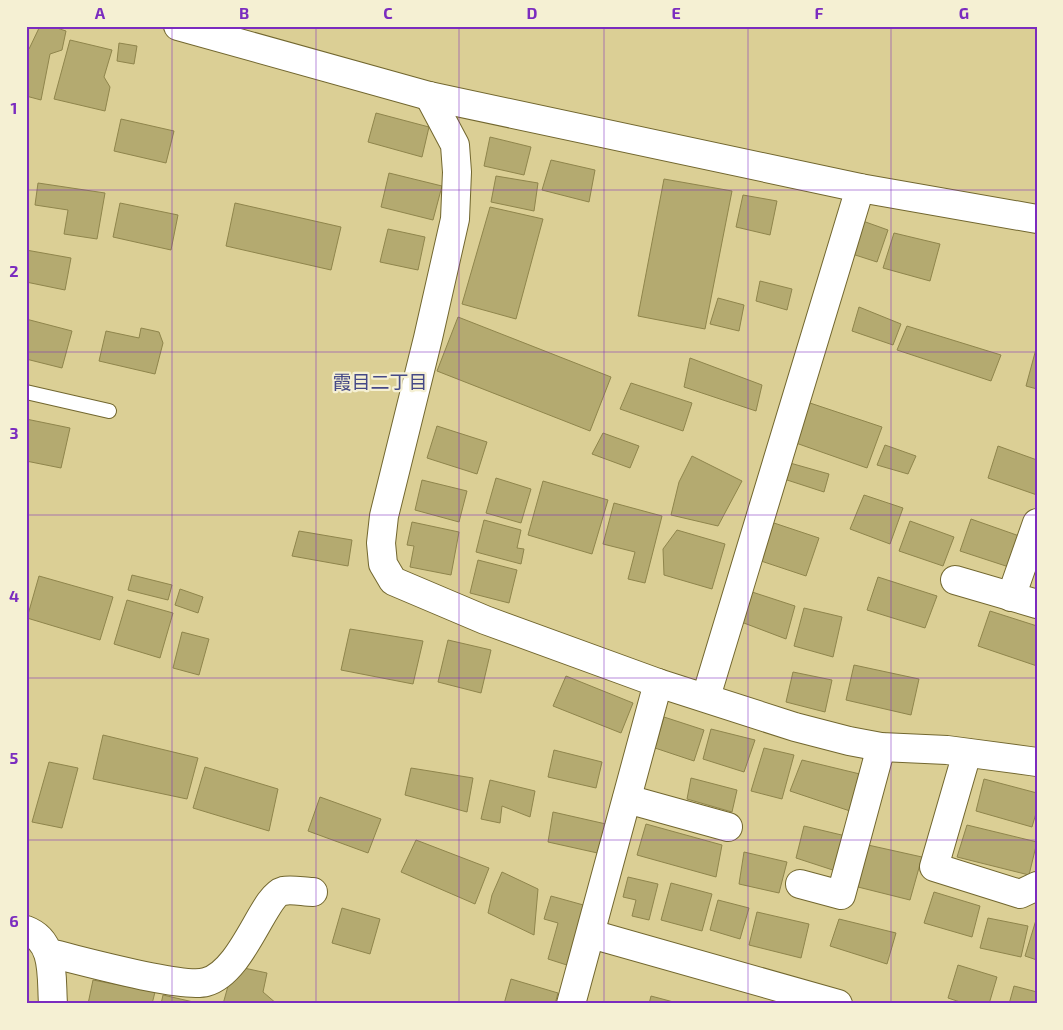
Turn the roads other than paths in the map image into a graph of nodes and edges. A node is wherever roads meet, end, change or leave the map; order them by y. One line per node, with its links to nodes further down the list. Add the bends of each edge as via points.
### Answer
1 (178, 26): 2 (street)
2 (429, 96): 3 (street); 10 (street, via 455,145 455,218 384,516 380,543 383,564 393,581 412,591)
3 (860, 188): 4 (street); 11 (street)
4 (1037, 219)
5 (26, 392): 6 (lane)
6 (109, 411)
7 (1037, 523): 9 (street)
8 (955, 580): 9 (street)
9 (1024, 601)
10 (658, 682): 11 (street); 15 (street)
11 (706, 697): 12 (street, via 795,727)
12 (882, 747): 13 (street); 17 (street, via 841,895)
13 (967, 753): 14 (street); 18 (street, via 934,867 1020,894)
14 (1037, 762)
15 (627, 799): 16 (street); 21 (street)
16 (728, 827)
17 (800, 884)
18 (1037, 886)
19 (313, 892): 22 (street, via 282,891 270,900 254,932 227,969 206,982 178,982)
20 (26, 930): 22 (street, via 37,934)
21 (591, 934): 24 (street); 25 (street)
22 (50, 953): 23 (street)
23 (53, 1004)
24 (571, 1004)
25 (838, 1004)

